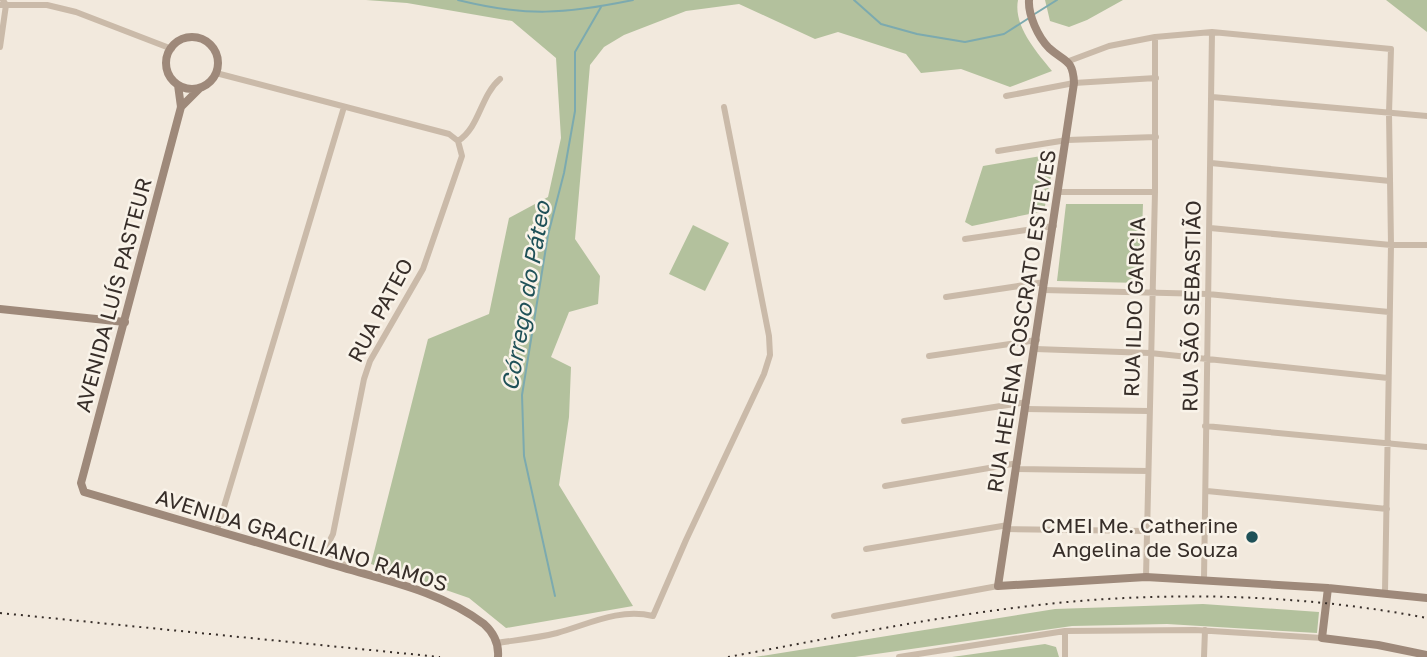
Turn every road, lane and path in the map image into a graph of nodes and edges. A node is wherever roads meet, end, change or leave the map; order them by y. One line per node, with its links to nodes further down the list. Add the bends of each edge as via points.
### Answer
1 (3, 4): 5 (street); 6 (street, via 47,5 76,12)
2 (1029, 4): 7 (street, via 1048,47)
3 (1212, 33): 4 (street); 15 (street, RUA SÃO SEBASTIÃO); 19 (street, via 1391,49)
4 (1155, 37): 7 (street); 9 (street, RUA ILDO GARCIA)
5 (0, 47)
6 (172, 48): 8 (street, via 189,38 206,42 217,56); 12 (street, via 167,70)
7 (1069, 61): 11 (street, RUA HELENA COSCRATO ESTEVES)
8 (216, 73): 13 (street); 17 (street)
9 (1156, 78): 11 (street); 21 (street, RUA ILDO GARCIA)
10 (500, 79): 23 (street, via 492,86 469,134)
11 (1074, 83): 14 (street); 22 (street, RUA HELENA COSCRATO ESTEVES)
12 (178, 85): 13 (street); 16 (street, AVENIDA LUÍS PASTEUR)
13 (201, 88): 16 (street)
14 (1006, 96)
15 (1212, 97): 19 (street); 25 (street, RUA SÃO SEBASTIÃO)
16 (181, 107): 40 (street, AVENIDA LUÍS PASTEUR)
17 (344, 107): 23 (street, via 449,134); 59 (street)
18 (723, 107): 73 (street, via 769,336 764,374 653,616 619,614 554,634)
19 (1389, 113): 20 (street); 26 (street)
20 (1427, 116)
21 (1156, 137): 22 (street); 28 (street, RUA ILDO GARCIA)
22 (1067, 139): 24 (street); 27 (street, RUA HELENA COSCRATO ESTEVES)
23 (458, 141): 62 (street, RUA PATEO, via 462,156 424,269 364,379 333,534 326,548)
24 (998, 151)
25 (1211, 163): 26 (street); 30 (street, RUA SÃO SEBASTIÃO)
26 (1390, 181): 33 (street)
27 (1059, 192): 28 (street); 29 (street, RUA HELENA COSCRATO ESTEVES)
28 (1155, 192): 35 (street, RUA ILDO GARCIA)
29 (1054, 226): 31 (street); 34 (street, RUA HELENA COSCRATO ESTEVES)
30 (1210, 228): 33 (street); 36 (street, RUA SÃO SEBASTIÃO)
31 (965, 239)
32 (1427, 245): 33 (street)
33 (1391, 246): 39 (street)
34 (1044, 286): 35 (street); 37 (street); 41 (street, RUA HELENA COSCRATO ESTEVES)
35 (1152, 291): 36 (street); 42 (street, RUA ILDO GARCIA)
36 (1208, 294): 39 (street); 44 (street, RUA SÃO SEBASTIÃO)
37 (946, 297)
38 (0, 309): 40 (street)
39 (1389, 312): 45 (street)
40 (125, 322): 56 (street, AVENIDA LUÍS PASTEUR, via 81,483)
41 (1036, 345): 42 (street); 43 (street); 46 (street, RUA HELENA COSCRATO ESTEVES)
42 (1150, 353): 44 (street); 47 (street, RUA ILDO GARCIA)
43 (929, 356)
44 (1207, 359): 45 (street); 49 (street, RUA SÃO SEBASTIÃO)
45 (1388, 378): 50 (street)
46 (1026, 405): 47 (street); 48 (street); 52 (street, RUA HELENA COSCRATO ESTEVES)
47 (1148, 411): 53 (street, RUA ILDO GARCIA)
48 (904, 421)
49 (1205, 426): 50 (street); 55 (street, RUA SÃO SEBASTIÃO)
50 (1388, 444): 51 (street); 57 (street)
51 (1427, 447)
52 (1017, 466): 53 (street); 54 (street); 58 (street, RUA HELENA COSCRATO ESTEVES)
53 (1148, 471): 60 (street, RUA ILDO GARCIA)
54 (885, 486)
55 (1207, 491): 57 (street); 64 (street, RUA SÃO SEBASTIÃO)
56 (84, 492): 59 (street, AVENIDA GRACILIANO RAMOS)
57 (1387, 509): 67 (street)
58 (1008, 527): 60 (street); 61 (street); 65 (street, RUA HELENA COSCRATO ESTEVES)
59 (217, 530): 62 (street, AVENIDA GRACILIANO RAMOS)
60 (1147, 531): 63 (street, RUA ILDO GARCIA)
61 (866, 549)
62 (349, 569): 73 (street, AVENIDA GRACILIANO RAMOS, via 427,594 460,610 485,625)
63 (1146, 577): 64 (street); 65 (street)
64 (1204, 579): 66 (street)
65 (998, 586): 69 (street)
66 (1328, 588): 67 (street); 72 (street)
67 (1385, 592): 68 (street)
68 (1427, 598)
69 (834, 616)
70 (1205, 630): 71 (street); 72 (street); 78 (street)
71 (1065, 631): 76 (street); 77 (street)
72 (1322, 638): 74 (street)
73 (497, 643): 75 (street)
74 (1427, 655)
75 (498, 657)
76 (899, 657)
77 (1065, 657)
78 (1203, 657)

